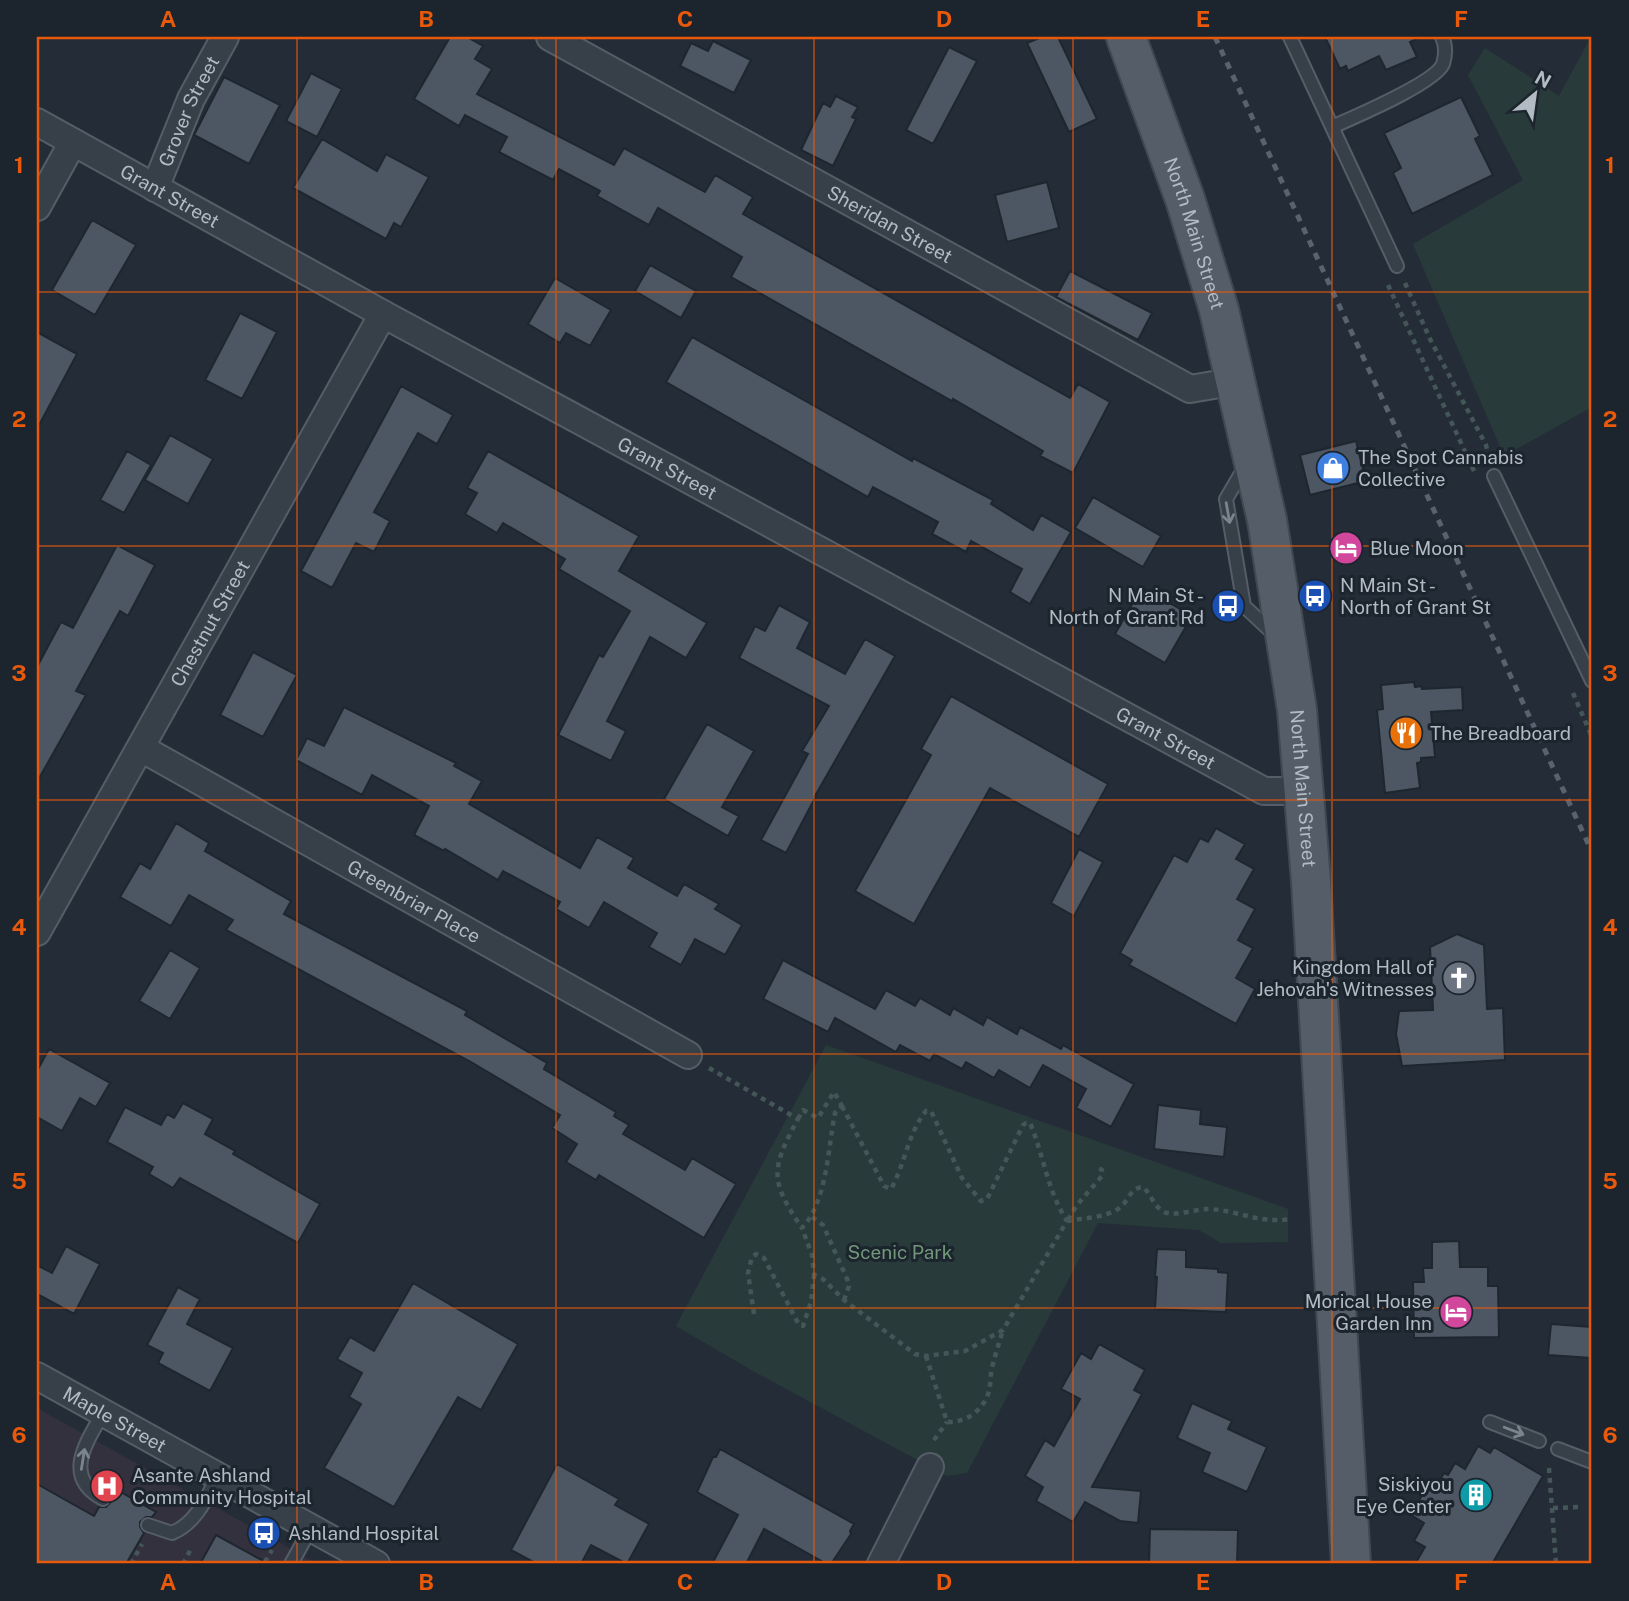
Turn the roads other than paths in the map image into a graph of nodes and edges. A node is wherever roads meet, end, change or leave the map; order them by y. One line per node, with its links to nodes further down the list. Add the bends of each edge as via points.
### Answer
1 (226, 37): 9 (street, Grover Street, via 191,99)
2 (550, 37): 13 (street, Sheridan Street, via 1190,389)
3 (1126, 37): 13 (main road, North Main Street, via 1185,199)
4 (1290, 37): 7 (lane)
5 (1442, 37): 7 (lane, via 1446,46 1442,66 1424,82)
6 (37, 122): 8 (street, Grant Street)
7 (1332, 127): 11 (lane)
8 (73, 142): 9 (street, Grant Street); 10 (street)
9 (155, 188): 12 (street, Grant Street)
10 (37, 207)
11 (1397, 266)
12 (383, 314): 16 (street, Chestnut Street); 17 (street, Grant Street, via 1264,791)
13 (1237, 381): 17 (main road, North Main Street, via 1267,520)
14 (1494, 476): 15 (lane)
15 (1592, 681)
16 (141, 748): 18 (street, Chestnut Street); 19 (street, Greenbriar Place)
17 (1305, 791): 34 (main road, North Main Street)
18 (37, 932)
19 (688, 1055)
20 (37, 1376): 21 (street, Maple Street)
21 (103, 1413): 27 (street, Maple Street); 28 (lane, one-way to 21, via 90,1492 81,1479 80,1460)
22 (1490, 1422): 23 (lane, one-way to 23)
23 (1539, 1441)
24 (1559, 1449): 25 (lane)
25 (1592, 1462)
26 (930, 1466): 33 (street)
27 (218, 1476): 29 (lane, via 185,1528 172,1533); 30 (street, Maple Street)
28 (103, 1499)
29 (148, 1525)
30 (311, 1528): 31 (lane); 32 (street, Maple Street)
31 (291, 1564)
32 (376, 1564)
33 (881, 1564)
34 (1352, 1564)

